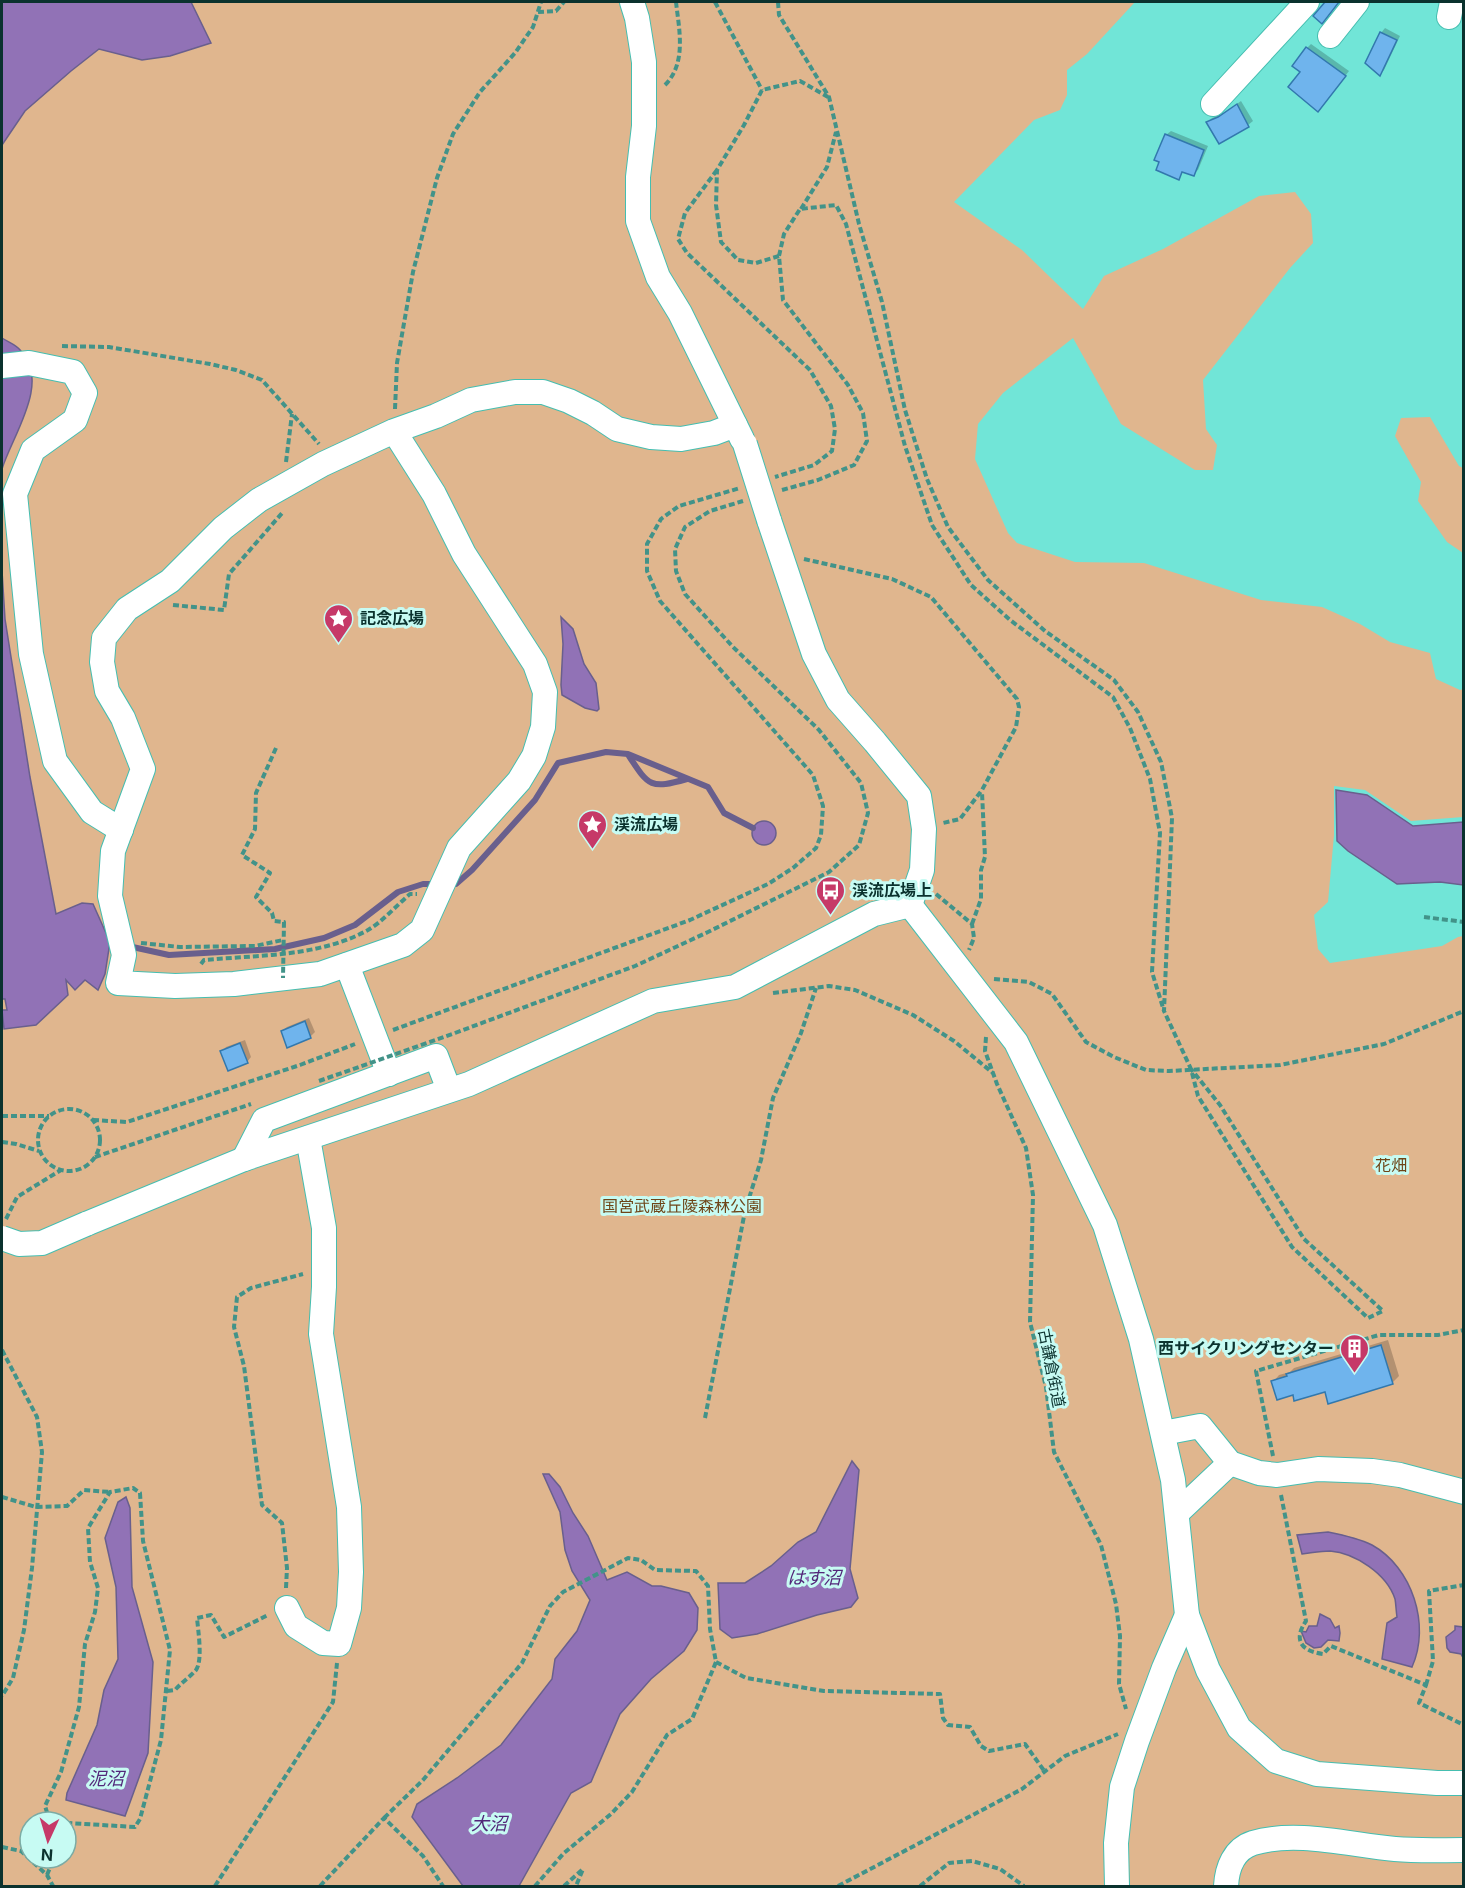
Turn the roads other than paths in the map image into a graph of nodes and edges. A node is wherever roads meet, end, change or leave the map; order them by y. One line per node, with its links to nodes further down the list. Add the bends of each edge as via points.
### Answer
1 (632, 2): 8 (street, via 644,62 638,221 658,277)
2 (1307, 2): 5 (street)
3 (1357, 2): 4 (street)
4 (1330, 36)
5 (1213, 104)
6 (2, 366): 9 (street, via 29,363 73,372 85,393 75,420 33,450 15,494 31,654 55,761 92,812)
7 (394, 431): 8 (street, via 471,400 515,392 561,398 593,412 617,429 651,437 681,439 714,433); 9 (street, via 323,464 284,497 259,500 223,528 170,581 127,609 105,638 102,662 107,691 123,718 143,769); 11 (street, via 434,494 464,554 536,664 545,692 543,727 534,756 519,781 459,848 423,930 403,945)
8 (740, 434): 10 (street, bridge, via 813,654 838,700 919,796 924,829 922,870)
9 (121, 830): 11 (street, via 113,851 110,896 122,943 118,983 234,984 320,974)
10 (910, 905): 13 (street, via 874,914 735,987 653,1001); 17 (street, via 1017,1042 1105,1226 1141,1339)
11 (347, 965): 12 (street)
12 (389, 1074): 13 (street, via 436,1056); 15 (street, via 264,1120)
13 (449, 1090): 14 (street)
14 (308, 1138): 15 (street); 21 (street, via 324,1228 321,1334 349,1507 349,1608 339,1644 323,1643 296,1626)
15 (244, 1159): 16 (street, bridge, via 42,1243 19,1244)
16 (3, 1232)
17 (1162, 1433): 18 (street, via 1200,1426); 20 (street)
18 (1230, 1462): 19 (street, via 1258,1473 1277,1475 1318,1469 1372,1471); 20 (street)
19 (1464, 1492)
20 (1177, 1513): 22 (street)
21 (287, 1608)
22 (1187, 1615): 23 (street, via 1208,1670 1239,1728 1276,1761 1317,1774); 25 (street, via 1137,1726 1122,1787 1116,1843)
23 (1464, 1783)
24 (1464, 1850): 26 (street, via 1393,1849 1283,1838 1251,1843 1236,1853)
25 (1117, 1887)
26 (1226, 1887)

